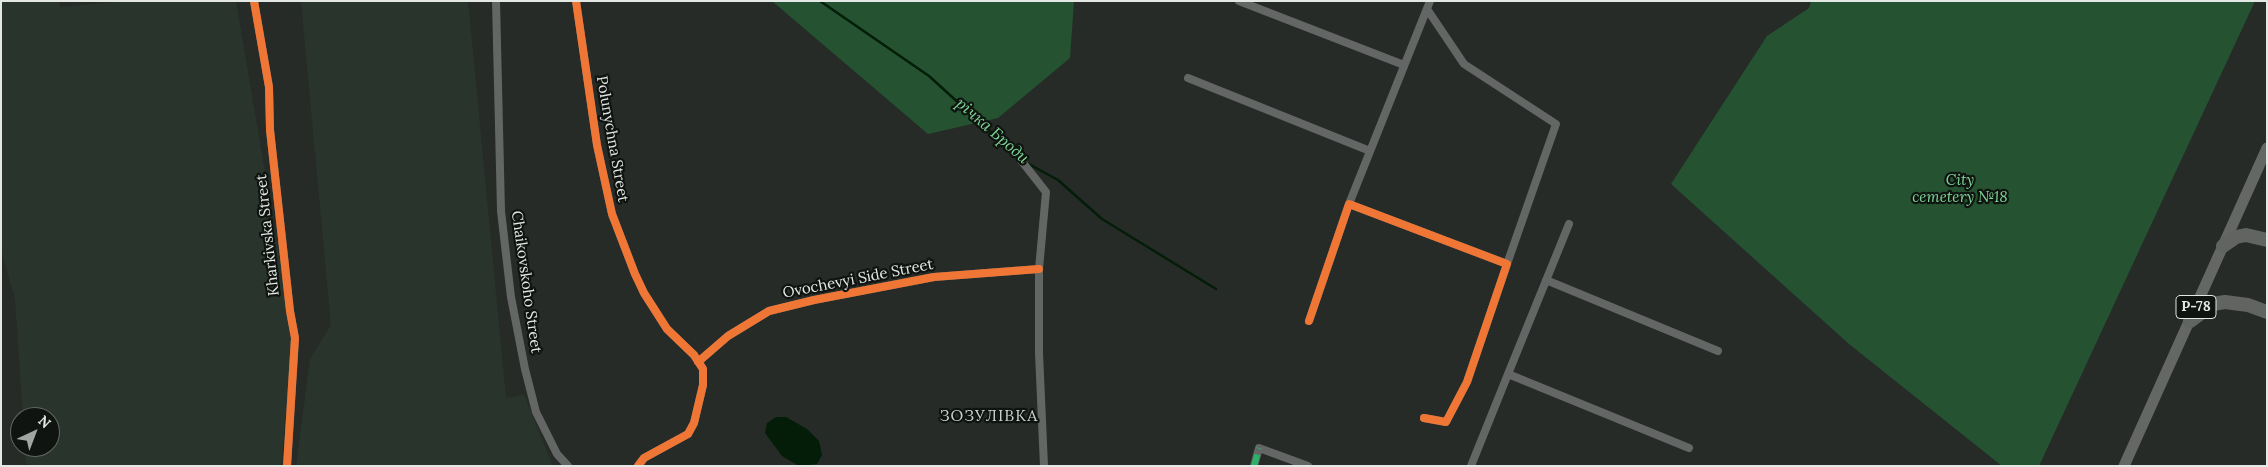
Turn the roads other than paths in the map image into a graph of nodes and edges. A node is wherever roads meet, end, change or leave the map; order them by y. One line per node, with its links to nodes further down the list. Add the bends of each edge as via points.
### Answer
1 (254, 1): 7 (street, Kharkivska Street)
2 (260, 1): 7 (street)
3 (496, 1): 30 (street, Chaikovskoho Street, via 501,211 511,297 536,412 554,448)
4 (576, 1): 24 (street, Polunychna Street, via 597,145 612,214 644,293 668,329)
5 (1239, 1): 8 (street)
6 (1428, 5): 8 (street); 17 (street, via 1464,64 1556,124)
7 (256, 10): 29 (street, Kharkivska Street, via 269,87 270,130 290,311 296,338)
8 (1404, 65): 11 (street)
9 (1188, 78): 11 (street)
10 (2267, 148): 16 (main road, Р-78)
11 (1370, 151): 13 (street)
12 (1020, 159): 18 (street, via 1046,192)
13 (1349, 204): 17 (street); 22 (street)
14 (1569, 224): 19 (street)
15 (2267, 240): 16 (highway, via 2246,235 2236,237)
16 (2223, 246): 21 (main road, Р-78)
17 (1507, 264): 26 (street, via 1467,382 1446,422)
18 (1039, 269): 24 (street, Ovochevyi Side Street, via 934,277 769,311 728,336); 33 (street)
19 (1546, 280): 23 (street); 25 (street)
20 (2267, 312): 21 (highway, via 2225,302 2213,304)
21 (2190, 320): 37 (main road, Р-78)
22 (1309, 321)
23 (1718, 351)
24 (698, 362): 28 (street, Polunychna Street, via 703,385 694,423 688,434)
25 (1508, 374): 27 (street); 36 (street)
26 (1424, 418)
27 (1689, 448)
28 (644, 458): 31 (street); 32 (street, Polunychna Street)
29 (287, 466)
30 (568, 466)
31 (634, 466)
32 (638, 466)
33 (1044, 466)
34 (1254, 466): 35 (street, via 1260,448)
35 (1308, 466)
36 (1471, 466)
37 (2124, 466)

